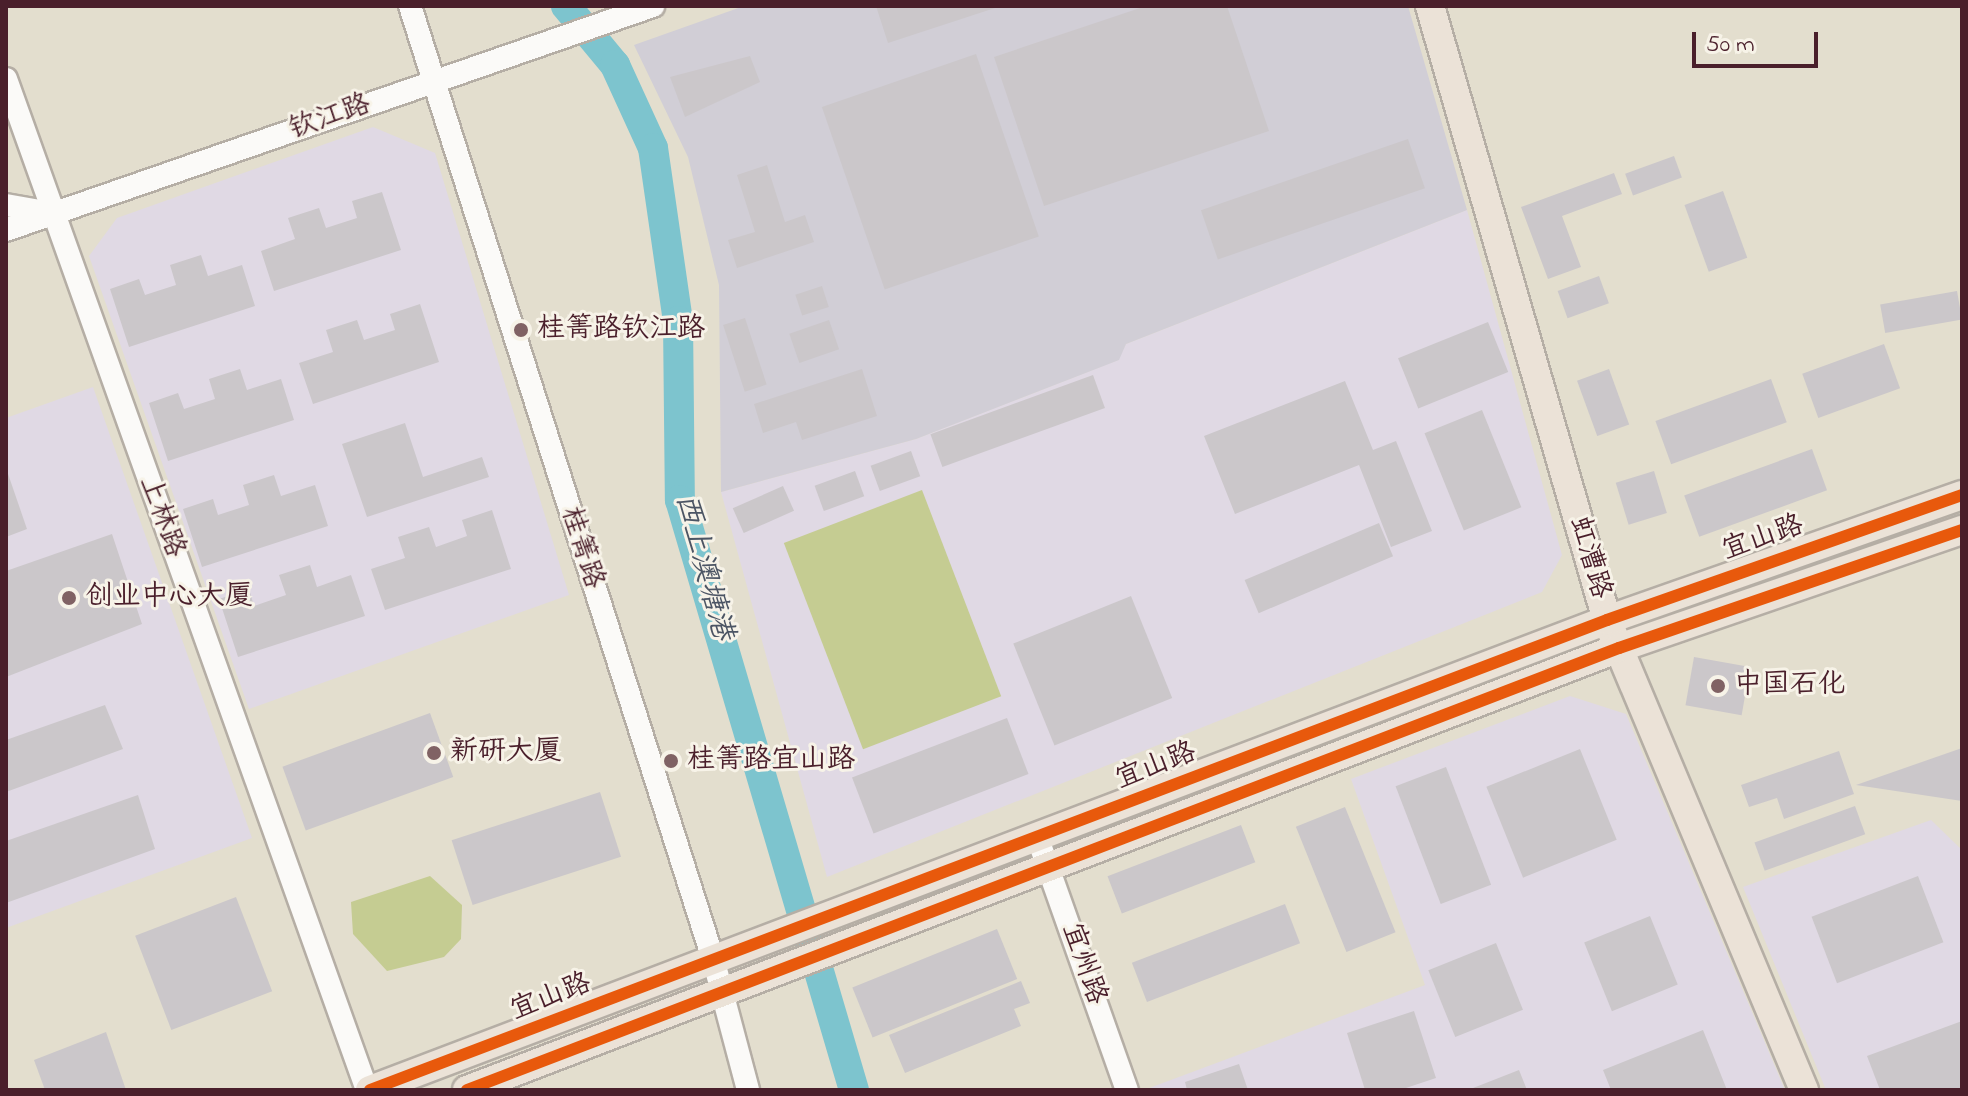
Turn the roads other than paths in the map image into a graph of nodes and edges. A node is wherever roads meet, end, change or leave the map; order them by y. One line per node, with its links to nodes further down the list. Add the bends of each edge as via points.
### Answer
1 (410, 6): 5 (street, 桂箐路)
2 (653, 6): 5 (street, 钦江路)
3 (1430, 6): 11 (main road, 虹漕路)
4 (6, 79): 7 (street, 上林路)
5 (434, 82): 7 (street, 钦江路); 14 (street, 桂箐路)
6 (6, 205): 7 (street)
7 (52, 214): 8 (street, 钦江路); 16 (street, 上林路)
8 (6, 230)
9 (1962, 495): 11 (main road, 宜山路)
10 (1962, 530): 12 (main road, 宜山路)
11 (1607, 620): 12 (main road, 虹漕路); 13 (main road, 宜山路)
12 (1619, 648): 13 (main road, 宜山路); 20 (main road, 虹漕路)
13 (1043, 852): 14 (main road, 宜山路, via 833,917); 15 (main road, 宜山路, via 842,947); 19 (street, 宜州路)
14 (714, 962): 15 (street, 桂箐路); 16 (main road, 宜山路)
15 (720, 996): 17 (main road, 宜山路); 18 (street, 桂箐路)
16 (368, 1090)
17 (467, 1090)
18 (748, 1090)
19 (1127, 1090)
20 (1804, 1090)

